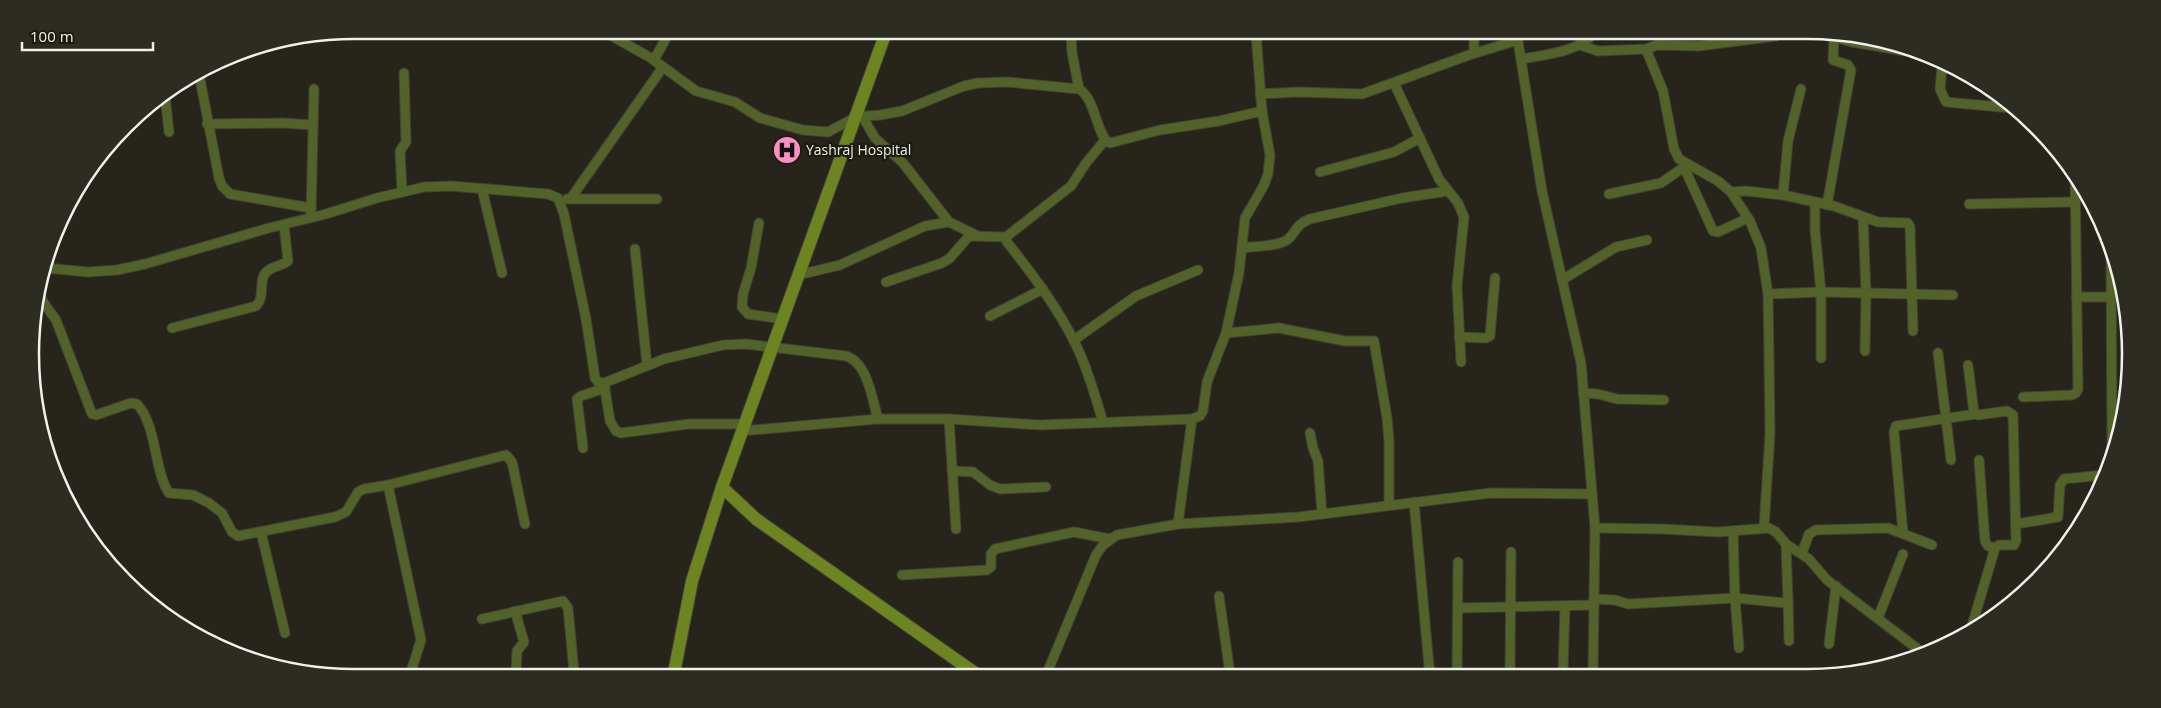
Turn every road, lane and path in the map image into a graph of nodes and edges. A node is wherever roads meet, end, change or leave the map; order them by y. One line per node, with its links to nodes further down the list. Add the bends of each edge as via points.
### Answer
1 (618, 39): 14 (street)
2 (627, 39): 14 (street)
3 (666, 39): 18 (street)
4 (884, 39): 31 (main road)
5 (1071, 39): 26 (street)
6 (1256, 39): 27 (street)
7 (1474, 39): 16 (street)
8 (1512, 39): 16 (street)
9 (1518, 39): 17 (street)
10 (1588, 39): 13 (street)
11 (1753, 39): 15 (street, via 1699,46 1657,45)
12 (1832, 39): 51 (street, via 1833,60 1848,64 1852,70)
13 (1580, 45): 15 (street, via 1598,51); 17 (street, via 1562,52)
14 (637, 49): 18 (street)
15 (1646, 49): 37 (street, via 1666,103 1676,154)
16 (1474, 53): 23 (street)
17 (1522, 59): 70 (street, via 1542,191)
18 (654, 60): 19 (street)
19 (663, 67): 31 (street, via 696,91 735,102 760,118 794,128 828,132); 46 (street)
20 (1942, 69): 29 (street, via 1940,89 1946,102)
21 (404, 73): 42 (street, via 406,142 400,151)
22 (200, 79): 32 (street)
23 (1394, 83): 27 (street, via 1355,95); 35 (street)
24 (314, 89): 33 (street)
25 (1801, 89): 45 (street, via 1788,141)
26 (1079, 90): 31 (street, via 1007,82 978,83 902,111); 36 (street, via 1088,96)
27 (1260, 94): 30 (street)
28 (166, 101): 34 (street)
29 (2003, 107)
30 (1262, 111): 36 (street, via 1113,142); 62 (street, via 1269,165 1264,185 1245,218)
31 (859, 117): 56 (street, via 903,163); 68 (main road)
32 (207, 124): 33 (street); 53 (street, via 219,178 226,191)
33 (313, 125): 53 (street)
34 (169, 132)
35 (1420, 138): 38 (street, via 1394,152); 41 (street)
36 (1105, 140): 60 (street, via 1071,186)
37 (1685, 166): 43 (street, via 1718,181); 44 (street, via 1661,183); 55 (street, via 1712,231 1718,232)
38 (1320, 172)
39 (2075, 188): 50 (street)
40 (482, 189): 42 (street, via 436,186); 48 (street, via 552,194); 67 (street)
41 (1448, 191): 62 (street, via 1310,219 1297,226 1287,240); 86 (street, via 1464,217 1457,286)
42 (402, 192): 53 (street, via 329,213)
43 (1732, 192): 45 (street); 55 (street)
44 (1609, 194)
45 (1783, 195): 49 (street)
46 (571, 198): 47 (street); 48 (street)
47 (657, 199)
48 (559, 200): 95 (street, via 569,236 595,378)
49 (1815, 202): 51 (street); 73 (street)
50 (2075, 202): 52 (street); 78 (street)
51 (1827, 204): 54 (street)
52 (1969, 204)
53 (311, 213): 58 (street)
54 (1863, 217): 74 (street); 76 (street, via 1884,224 1909,224)
55 (1748, 218): 75 (street, via 1761,248)
56 (949, 222): 59 (street); 68 (street, via 925,226 840,265)
57 (759, 223): 82 (street, via 742,307 748,314)
58 (284, 225): 65 (street, via 117,270 88,272); 83 (street, via 288,261 265,274 261,299 256,306)
59 (976, 235): 60 (street); 71 (street, via 969,236 942,263)
60 (1006, 237): 72 (street)
61 (1647, 240): 70 (street, via 1616,247)
62 (1242, 248): 85 (street)
63 (636, 250): 93 (street)
64 (2110, 266): 79 (street)
65 (50, 268)
66 (1198, 270): 87 (street, via 1136,296)
67 (502, 273)
68 (798, 275): 82 (main road)
69 (1494, 278): 86 (street, via 1490,336)
70 (1562, 280): 96 (street, via 1581,363)
71 (886, 282)
72 (1043, 289): 81 (street); 87 (street)
73 (1821, 292): 74 (street); 75 (street); 91 (street)
74 (1866, 293): 76 (street); 89 (street)
75 (1768, 294): 123 (street, via 1770,434)
76 (1912, 294): 77 (street); 84 (street)
77 (1953, 295)
78 (2076, 297): 79 (street); 97 (street, via 2076,394)
79 (2111, 297): 107 (street)
80 (43, 302): 127 (street, via 56,320 92,414 96,416 131,403 137,404 153,440 169,493 193,496 209,503 222,513 232,532 238,536)
81 (990, 316)
82 (782, 319): 88 (main road)
83 (172, 328)
84 (1913, 332)
85 (1226, 333): 103 (street, via 1207,382 1202,414); 118 (street, via 1279,328 1345,341 1374,341 1388,418)
86 (1459, 337): 92 (street)
87 (1074, 340): 104 (street)
88 (772, 347): 93 (street, via 723,345); 101 (street, via 852,358 862,370); 105 (main road)
89 (1865, 351)
90 (1938, 353): 100 (street)
91 (1821, 358)
92 (1461, 362)
93 (647, 365): 95 (street)
94 (1968, 365): 99 (street)
95 (604, 386): 105 (street, via 610,421 616,431 622,433 689,424); 108 (street, via 577,399)
96 (1583, 393): 98 (street, via 1617,400); 116 (street)
97 (2023, 397)
98 (1664, 400)
99 (1976, 414): 100 (street); 122 (street, via 2007,411 2013,415)
100 (1946, 418): 109 (street); 128 (street, via 1898,424 1894,428)
101 (878, 419): 102 (street); 105 (street)
102 (949, 419): 104 (street, via 1040,425); 111 (street)
103 (1192, 419): 104 (street); 121 (street)
104 (1103, 422)
105 (743, 428): 115 (main road)
106 (1310, 433): 119 (street, via 1318,461)
107 (2112, 436)
108 (583, 448)
109 (1951, 460)
110 (1979, 460): 132 (street, via 1986,541 1988,546)
111 (952, 471): 114 (street, via 973,472 1000,489); 125 (street)
112 (2097, 477): 122 (street, via 2062,480 2058,517)
113 (388, 485): 120 (street, via 506,455 512,462); 127 (street, via 360,490 343,514); 155 (street, via 421,640)
114 (1046, 486)
115 (722, 487): 158 (main road, via 692,581); 159 (main road, via 756,519)
116 (1592, 494): 117 (street, via 1491,494); 124 (street)
117 (1414, 502): 118 (street); 162 (street)
118 (1389, 505): 119 (street)
119 (1322, 514): 121 (street)
120 (525, 524)
121 (1178, 524): 129 (street, via 1128,532)
122 (2016, 524): 132 (street, via 2014,545)
123 (1764, 527): 126 (street); 130 (street, via 1776,532)
124 (1595, 528): 126 (street); 142 (street)
125 (956, 529)
126 (1733, 531): 140 (street)
127 (261, 532): 150 (street)
128 (1903, 533): 131 (street); 134 (street, via 1880,528 1816,530 1809,534)
129 (1110, 539): 137 (street, via 1081,532 1066,533 995,549 991,554 991,567 987,570); 160 (street, via 1096,556)
130 (1786, 544): 134 (street); 141 (street)
131 (1932, 544)
132 (1995, 548): 149 (street)
133 (1511, 552): 144 (street)
134 (1802, 553): 138 (street, via 1826,580)
135 (1903, 554): 147 (street)
136 (1458, 562): 145 (street)
137 (902, 575)
138 (1836, 586): 147 (street); 152 (street)
139 (1219, 596): 161 (street)
140 (1735, 598): 141 (street); 142 (street, via 1628,604 1615,600); 153 (street)
141 (1788, 601): 151 (street)
142 (1594, 602): 143 (street); 166 (street)
143 (1564, 606): 144 (street); 165 (street)
144 (1509, 607): 145 (street); 164 (street)
145 (1458, 608): 163 (street)
146 (515, 611): 148 (street); 156 (street, via 524,642 517,651); 157 (street, via 560,601 566,603)
147 (1878, 618): 154 (street)
148 (482, 619)
149 (1973, 622)
150 (285, 633)
151 (1790, 641)
152 (1829, 644)
153 (1739, 648)
154 (1918, 649)
155 (412, 669)
156 (516, 669)
157 (574, 669)
158 (675, 669)
159 (969, 669)
160 (1049, 669)
161 (1229, 669)
162 (1431, 669)
163 (1457, 669)
164 (1510, 669)
165 (1563, 669)
166 (1593, 669)

